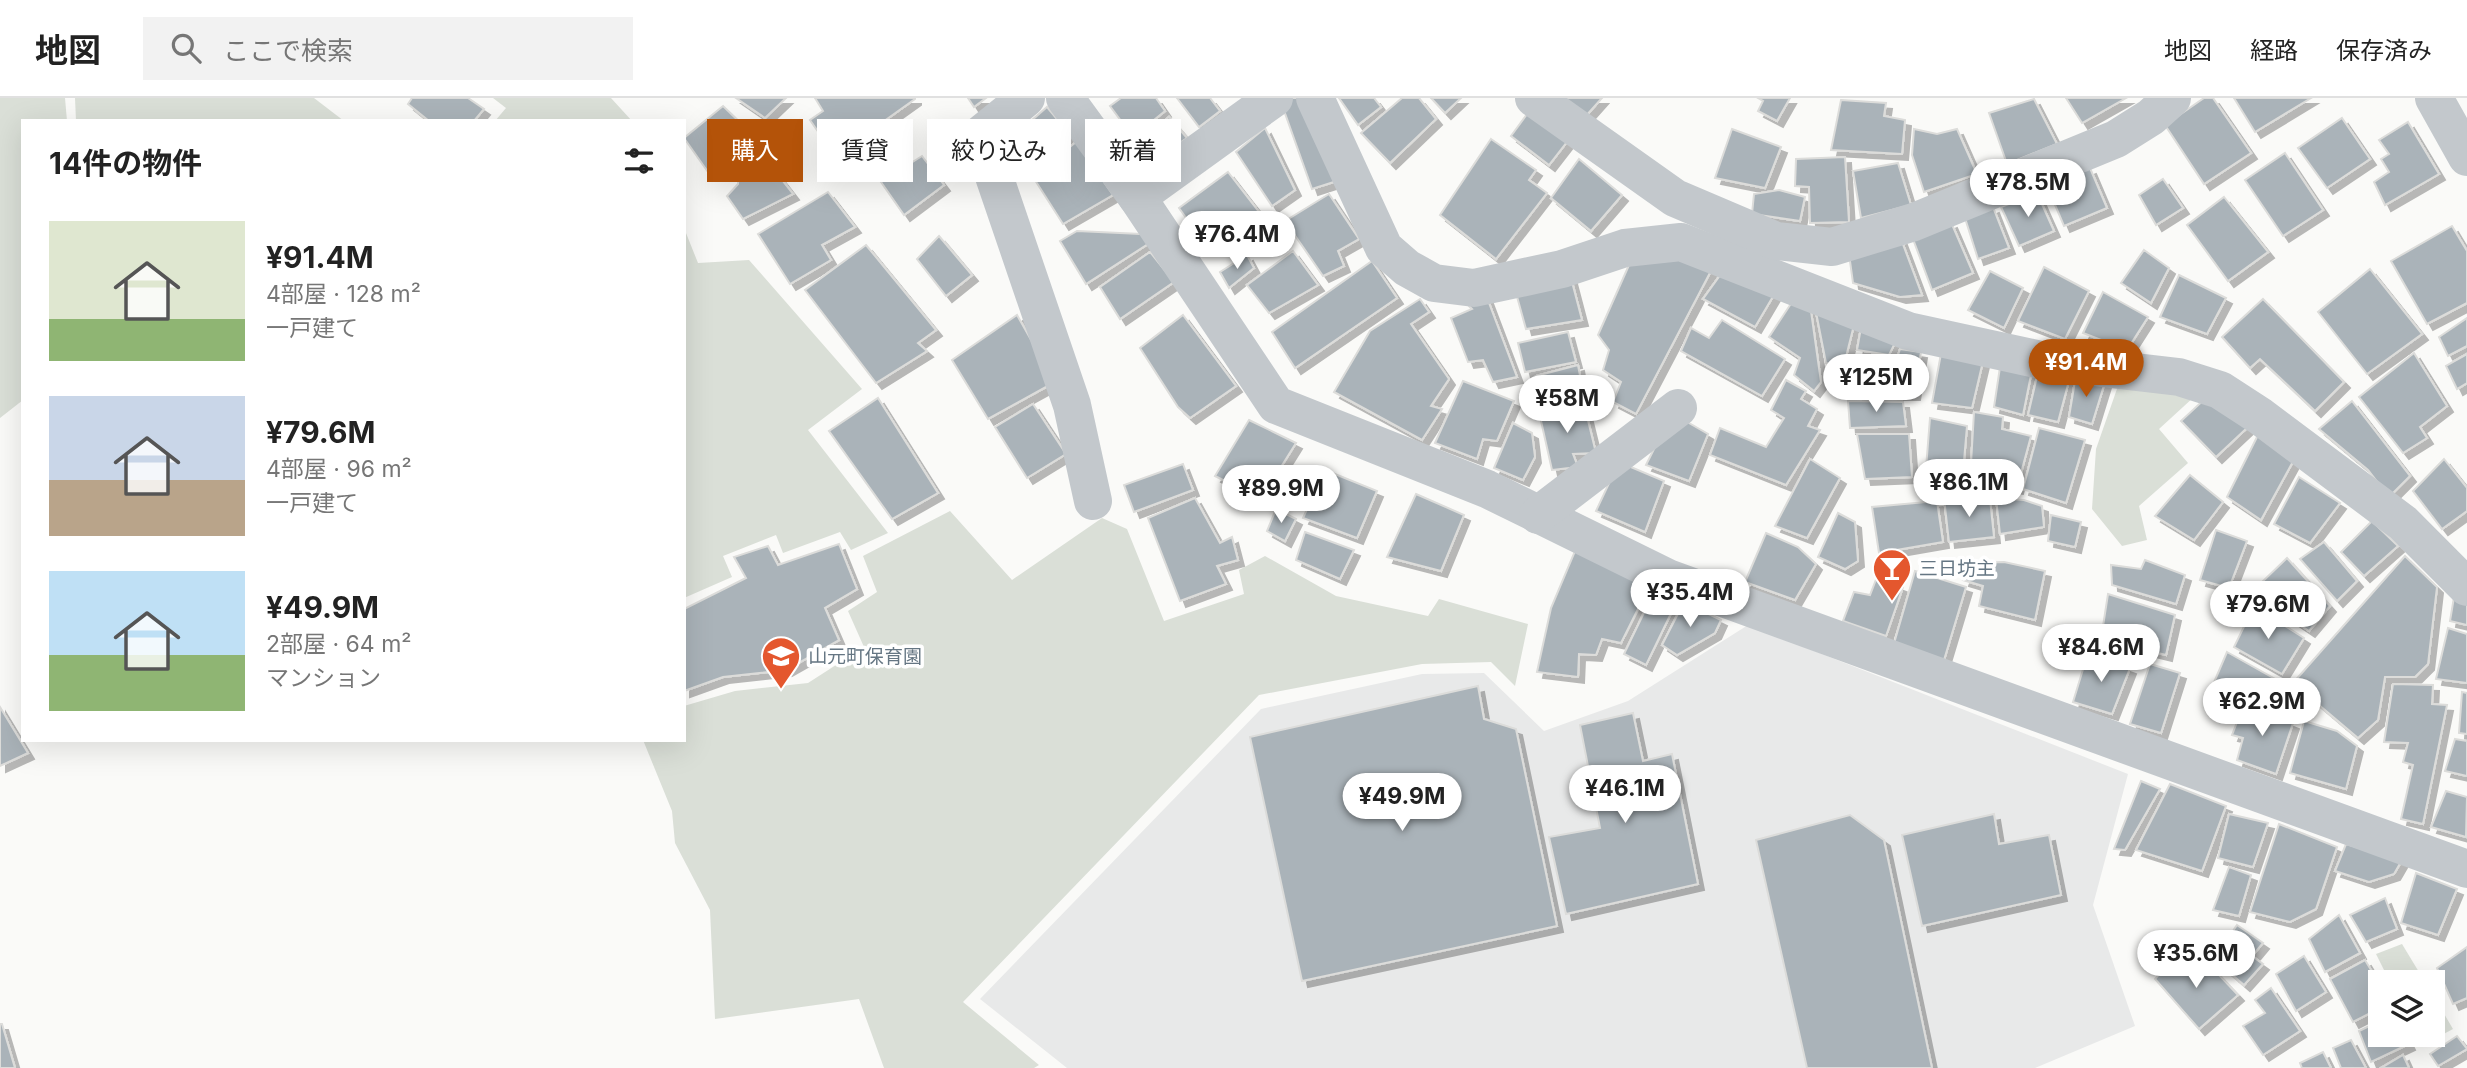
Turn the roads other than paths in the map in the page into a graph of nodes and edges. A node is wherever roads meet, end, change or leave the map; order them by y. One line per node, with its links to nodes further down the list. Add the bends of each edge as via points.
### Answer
1 (1026, 98): 11 (street, via 980,135 1072,405)
2 (1065, 98): 9 (street)
3 (1274, 98): 9 (street)
4 (1315, 98): 13 (street, via 1384,248 1434,283 1474,288 1562,269 1625,248 1681,242 1908,331 2050,362 2179,377 2220,390 2260,416 2403,523)
5 (1534, 98): 6 (street, via 1675,198 1776,242 1832,247 1914,222 2116,139)
6 (2172, 98)
7 (2434, 98): 8 (street)
8 (2467, 156)
9 (1137, 197): 12 (street, via 1276,405 1486,489)
10 (1678, 408): 12 (street)
11 (1093, 501)
12 (1538, 515): 14 (street, via 1668,578)
13 (2467, 587)
14 (2467, 869)

